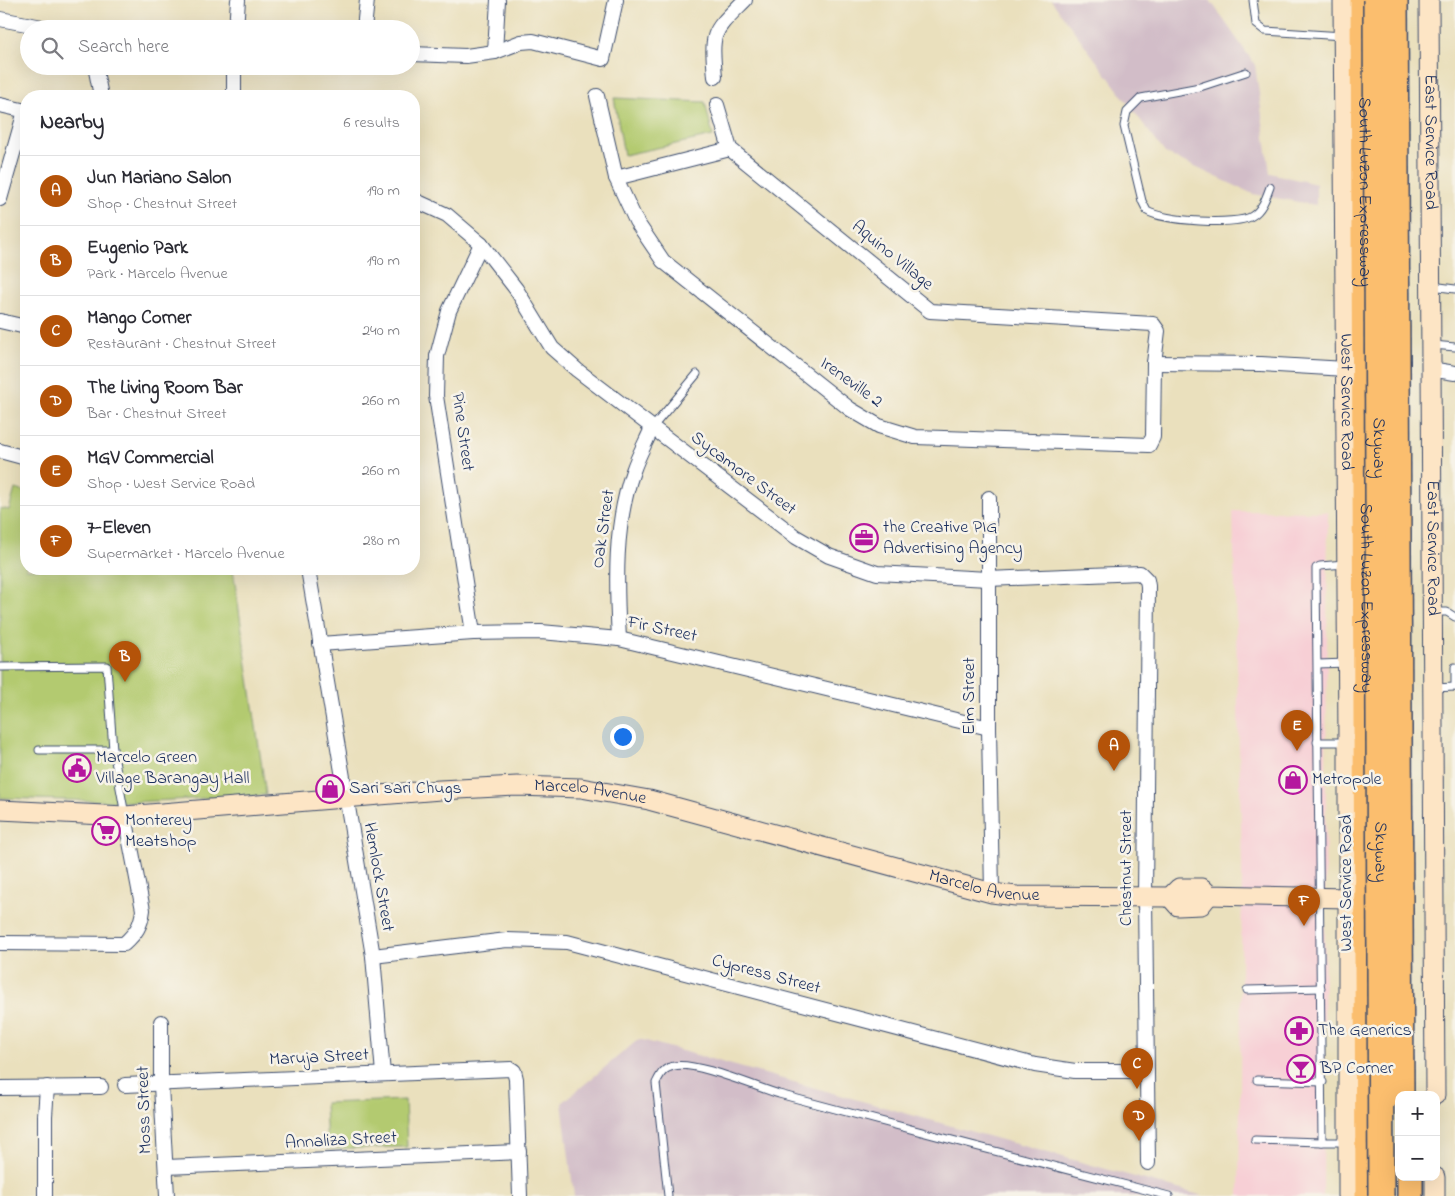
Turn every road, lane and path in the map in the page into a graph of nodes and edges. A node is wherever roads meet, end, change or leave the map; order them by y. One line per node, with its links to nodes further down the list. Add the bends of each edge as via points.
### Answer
1 (238, 0): 14 (street)
2 (366, 0): 15 (street)
3 (498, 0): 18 (street)
4 (616, 0): 18 (street, via 603,59 533,41)
5 (745, 0): 23 (street, via 717,28 712,43)
6 (1252, 0): 17 (lane, via 1256,24 1265,31)
7 (1343, 0): 17 (main road, West Service Road)
8 (1363, 0): 76 (highway, South Luzon Expressway)
9 (1376, 0): 113 (highway, Skyway, bridge)
10 (1395, 0): 94 (highway, Skyway, bridge)
11 (1407, 0): 76 (highway, South Luzon Expressway)
12 (1429, 0): 37 (main road, East Service Road)
13 (0, 19): 16 (street)
14 (237, 20)
15 (365, 20)
16 (20, 23)
17 (1344, 36): 45 (main road, West Service Road)
18 (495, 52): 19 (street, via 466,56)
19 (420, 54)
20 (1246, 72): 33 (lane, via 1224,81 1147,96 1135,102 1127,112 1124,126 1129,153 1142,201 1147,211 1160,217 1178,220 1245,219 1261,207)
21 (97, 75): 24 (street)
22 (234, 75): 25 (street)
23 (714, 77)
24 (100, 90)
25 (234, 90)
26 (597, 96): 32 (street, Ireneville 2)
27 (0, 105): 29 (street)
28 (717, 105): 31 (street)
29 (20, 110)
30 (20, 131): 34 (street)
31 (730, 149): 32 (street); 40 (street, Aquino Village, via 930,311)
32 (616, 178): 44 (street, Ireneville 2, via 636,221 663,261 850,409 879,426 915,437 1149,445 1153,437)
33 (1270, 187)
34 (0, 199)
35 (420, 203): 36 (street, Sycamore Street, via 447,215)
36 (481, 244): 49 (street, Sycamore Street, via 516,289 552,348); 59 (street, Pine Street, via 449,311 437,356 436,396)
37 (1429, 285): 38 (lane); 42 (main road, East Service Road)
38 (1455, 289)
39 (0, 321): 41 (street)
40 (1148, 324): 44 (street, Ireneville 2, via 1153,324 1158,331)
41 (20, 326)
42 (1430, 345): 43 (lane); 46 (main road, East Service Road)
43 (1455, 347)
44 (1154, 363): 45 (street)
45 (1346, 369): 53 (main road, West Service Road)
46 (1430, 369): 47 (street); 57 (main road, East Service Road)
47 (1455, 373)
48 (697, 374): 49 (lane)
49 (652, 428): 56 (street, Sycamore Street, via 796,537 829,556 877,573); 60 (street, Oak Street, via 633,471 622,516 616,572)
50 (0, 450): 51 (street)
51 (20, 456)
52 (989, 498): 56 (street, Elm Street)
53 (1347, 564): 62 (main road, West Service Road); 63 (lane, via 1326,564 1316,568)
54 (309, 575): 61 (street, Hemlock Street)
55 (1144, 575): 56 (street, Sycamore Street); 78 (street, Chestnut Street, via 1148,586)
56 (988, 579): 68 (street, Elm Street)
57 (1431, 612): 58 (lane, via 1447,612); 67 (main road, East Service Road)
58 (1455, 617)
59 (473, 633): 60 (street, Fir Street, via 541,632); 61 (street, Fir Street)
60 (619, 640): 68 (street, Fir Street)
61 (320, 644): 73 (street, Hemlock Street)
62 (1348, 663): 63 (lane); 70 (main road, West Service Road)
63 (1318, 664): 69 (lane)
64 (0, 667): 72 (lane, via 107,666)
65 (1455, 667): 66 (lane)
66 (1455, 687): 67 (lane)
67 (1432, 689): 96 (main road, East Service Road)
68 (989, 728): 77 (street, Elm Street)
69 (1317, 742): 70 (lane); 79 (lane)
70 (1348, 742): 76 (main road, West Service Road)
71 (39, 750): 72 (lane)
72 (113, 750): 75 (lane)
73 (346, 799): 75 (main road, Marcelo Avenue); 77 (main road, Marcelo Avenue, via 517,786 582,788 649,800); 81 (street, Hemlock Street)
74 (0, 810): 75 (main road, Marcelo Avenue)
75 (125, 816): 80 (street, via 143,910 141,924 124,944)
76 (1381, 893): 79 (main road, Marcelo Avenue); 95 (highway, South Luzon Expressway); 99 (main road, West Service Road); 112 (highway, South Luzon Expressway)
77 (992, 894): 78 (main road, Marcelo Avenue)
78 (1145, 897): 79 (main road, Marcelo Avenue, via 1170,897 1179,888 1202,888 1209,895); 85 (street, Chestnut Street)
79 (1320, 898): 82 (lane)
80 (0, 943)
81 (372, 956): 85 (street, Cypress Street, via 507,940 567,942 1036,1065 1074,1071); 86 (street, Hemlock Street)
82 (1321, 988): 83 (lane); 88 (lane)
83 (1247, 990)
84 (161, 1022): 90 (street, Moss Street)
85 (1147, 1071): 101 (street, Chestnut Street)
86 (383, 1074): 90 (street, Maruja Street); 100 (street, Maruja Street, via 508,1068 514,1071)
87 (1258, 1080): 88 (lane)
88 (1323, 1082): 98 (lane)
89 (125, 1085): 90 (street, Maruja Street)
90 (161, 1085): 102 (street, Moss Street)
91 (47, 1087): 92 (street); 93 (street); 106 (street)
92 (102, 1087)
93 (0, 1088)
94 (1401, 1091)
95 (1409, 1091)
96 (1435, 1091)
97 (1255, 1140): 98 (lane)
98 (1322, 1142): 99 (lane)
99 (1348, 1142): 111 (main road, West Service Road)
100 (519, 1152): 102 (street, Annaliza Street); 108 (street)
101 (1148, 1162)
102 (166, 1167): 107 (street, Moss Street)
103 (1401, 1181): 114 (highway)
104 (1410, 1181): 115 (highway)
105 (1435, 1181): 116 (main road)
106 (45, 1196)
107 (167, 1196)
108 (520, 1196)
109 (668, 1196): 110 (lane, via 656,1083 662,1071 674,1065 698,1068 947,1140)
110 (1168, 1196)
111 (1348, 1196)
112 (1368, 1196)
113 (1381, 1196)
114 (1401, 1196)
115 (1410, 1196)
116 (1436, 1196)

